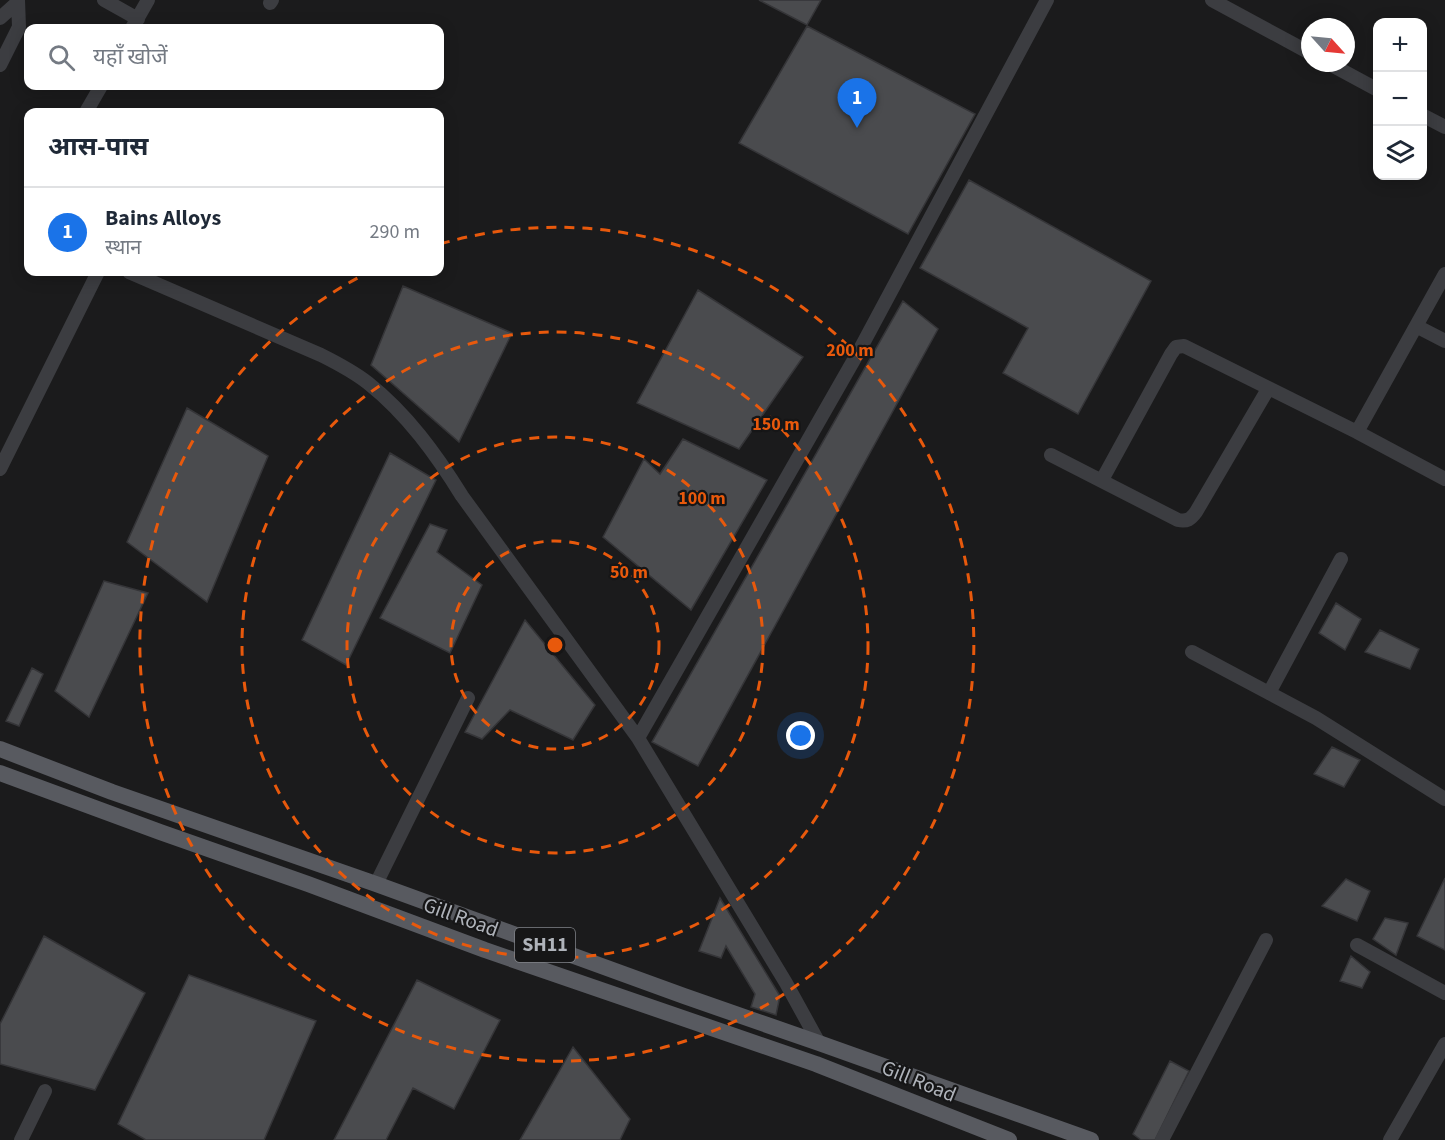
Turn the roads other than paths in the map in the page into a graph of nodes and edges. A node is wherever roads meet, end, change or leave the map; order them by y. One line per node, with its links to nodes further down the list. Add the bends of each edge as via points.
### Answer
1 (104, 0): 7 (street)
2 (148, 0): 7 (street)
3 (1047, 0): 31 (street, via 859,351)
4 (1212, 0): 8 (street)
5 (18, 1): 6 (street); 9 (street, via 18,27)
6 (0, 18)
7 (135, 24)
8 (1301, 48)
9 (0, 65)
10 (1344, 72): 11 (street)
11 (1373, 88)
12 (99, 90): 13 (street)
13 (88, 108)
14 (1427, 118): 15 (street)
15 (1445, 127)
16 (1445, 274): 19 (street)
17 (96, 276): 24 (street)
18 (138, 276): 31 (street, via 321,355 367,382 394,406 421,436)
19 (1416, 326): 20 (street); 22 (street)
20 (1445, 341)
21 (1268, 388): 22 (street); 26 (street, via 1191,519 1178,520); 26 (street, via 1184,346 1176,347)
22 (1357, 432): 25 (street)
23 (1051, 455): 26 (street)
24 (0, 469)
25 (1445, 479)
26 (1102, 480)
27 (1341, 559): 29 (street)
28 (1192, 652): 29 (street)
29 (1269, 693): 34 (street)
30 (468, 698): 35 (street)
31 (638, 738): 39 (street)
32 (0, 749): 35 (main road, SH11)
33 (0, 773): 42 (main road, Gill Road / SH11, via 485,950 816,1064)
34 (1445, 799)
35 (376, 884): 39 (main road, SH11)
36 (1266, 940): 46 (street)
37 (1357, 945): 38 (street)
38 (1445, 993)
39 (819, 1043): 45 (main road, SH11)
40 (1445, 1044): 47 (street)
41 (45, 1090): 43 (street)
42 (977, 1135): 44 (main road, Gill Road / SH11)
43 (21, 1140)
44 (1006, 1140)
45 (1091, 1140)
46 (1162, 1140)
47 (1390, 1140)

